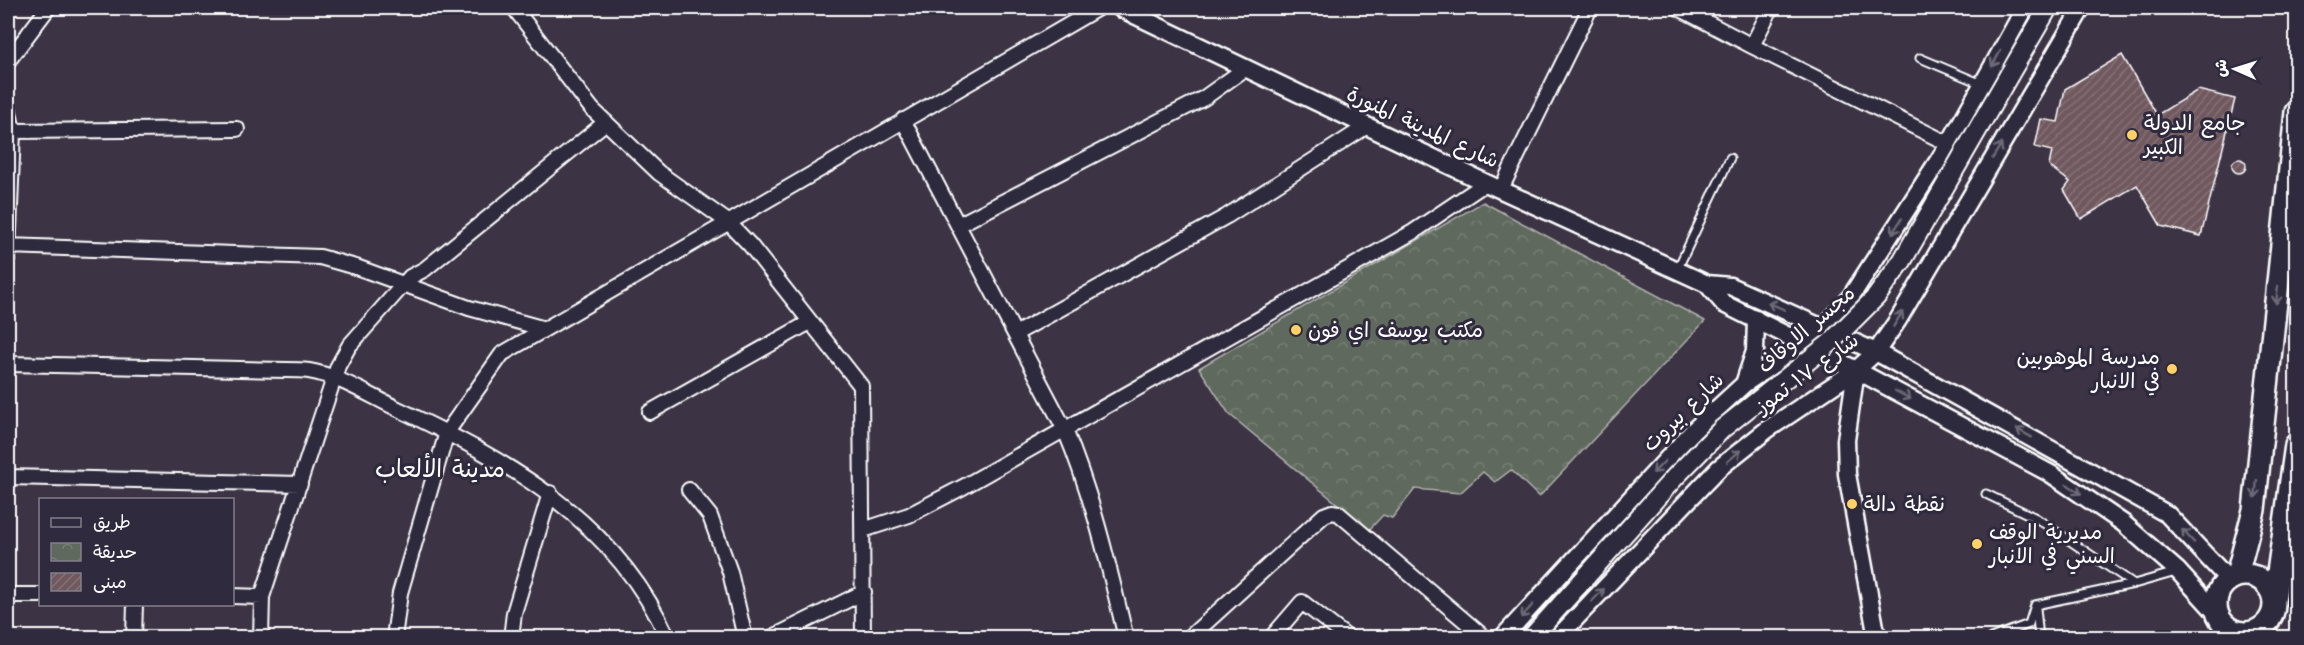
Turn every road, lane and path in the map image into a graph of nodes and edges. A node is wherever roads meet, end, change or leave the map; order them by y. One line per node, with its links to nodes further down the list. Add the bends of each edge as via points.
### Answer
1 (48, 8): 13 (street)
2 (514, 8): 19 (street)
3 (1098, 8): 18 (street)
4 (1120, 8): 14 (street, شارع المدينة المنورة)
5 (1590, 8): 25 (street)
6 (1679, 8): 11 (street)
7 (1771, 8): 11 (street)
8 (2025, 8): 15 (street, شارع بيروت, one-way to 15)
9 (2048, 8): 81 (main road, مجسر الاوقاف, bridge, via 1902,261 1876,297 1838,337 1722,429)
10 (2082, 8): 39 (street, شارع ١٧ تموز, one-way to 10)
11 (1752, 46): 23 (street)
12 (1920, 58): 15 (lane)
13 (8, 61)
14 (1246, 68): 20 (street, شارع المدينة المنورة); 27 (street, via 1204,98)
15 (1982, 84): 23 (street, شارع بيروت)
16 (8, 107): 22 (street)
17 (2296, 111): 56 (main road, one-way to 56, via 2254,510)
18 (903, 120): 26 (street); 27 (street)
19 (606, 122): 26 (street, via 659,173); 32 (street)
20 (1367, 126): 25 (street, شارع المدينة المنورة); 37 (street, via 1227,216)
21 (237, 129): 22 (street)
22 (13, 131): 28 (street)
23 (1949, 144): 35 (street, شارع بيروت, one-way to 35, via 1855,292)
24 (1730, 158): 30 (lane)
25 (1493, 186): 30 (street, شارع المدينة المنورة); 45 (street)
26 (728, 222): 34 (street); 36 (street)
27 (958, 225): 37 (street)
28 (8, 246): 29 (street); 32 (street, via 320,257)
29 (8, 257)
30 (1677, 270): 31 (street, شارع المدينة المنورة)
31 (1707, 284): 33 (street, via 1724,303); 35 (street, one-way to 31, via 1730,286)
32 (403, 285): 36 (street); 42 (street, via 349,346)
33 (1755, 319): 38 (street); 43 (street, via 1755,351)
34 (810, 322): 44 (street); 54 (street, via 861,386)
35 (1824, 327): 38 (street, شارع بيروت); 39 (street)
36 (545, 329): 46 (street, via 502,354)
37 (1016, 334): 45 (street)
38 (1805, 343): 41 (street); 43 (street, شارع بيروت)
39 (1876, 352): 41 (street, شارع ١٧ تموز); 56 (street, one-way to 39, via 2167,514)
40 (8, 364): 42 (street, via 309,371)
41 (1856, 370): 55 (street, one-way to 55, via 2051,474 2123,523); 82 (street, شارع ١٧ تموز, one-way to 41, via 1719,468 1768,429); 83 (street, via 1846,440 1847,474)
42 (334, 379): 46 (street); 50 (street)
43 (1744, 384): 80 (street, شارع بيروت, one-way to 80, via 1693,431)
44 (650, 412)
45 (1065, 430): 54 (street, via 909,515); 75 (street, via 1106,551)
46 (447, 432): 52 (street); 69 (street, via 400,593)
47 (2296, 446): 49 (main road)
48 (8, 477): 50 (street)
49 (2294, 480): 66 (main road)
50 (300, 484): 62 (street)
51 (688, 490): 72 (street, via 710,516 730,572)
52 (550, 493): 70 (street); 71 (street, via 625,566)
53 (1986, 494): 57 (lane, via 2036,518)
54 (863, 530): 58 (street)
55 (2178, 571): 57 (lane); 65 (street)
56 (2232, 577): 65 (main road, via 2220,586); 66 (main road, via 2257,577 2272,591)
57 (2134, 584): 63 (lane)
58 (864, 592): 73 (street); 74 (street)
59 (8, 595): 60 (street)
60 (39, 595)
61 (234, 596): 62 (street)
62 (262, 597): 68 (street)
63 (2035, 605): 84 (lane, via 2029,624); 85 (lane)
64 (135, 606): 67 (street)
65 (2217, 614): 66 (main road, via 2229,629 2246,634 2256,632); 86 (main road)
66 (2270, 619)
67 (134, 638)
68 (261, 638)
69 (394, 638)
70 (510, 638)
71 (668, 638)
72 (745, 638)
73 (771, 638)
74 (863, 638)
75 (1126, 638)
76 (1189, 638): 79 (street, via 1324,515 1332,512 1338,513)
77 (1271, 638): 78 (street, via 1302,602)
78 (1348, 638)
79 (1485, 638)
80 (1502, 638)
81 (1531, 638)
82 (1557, 638)
83 (1877, 638)
84 (1991, 638)
85 (2040, 638)
86 (2218, 638)

